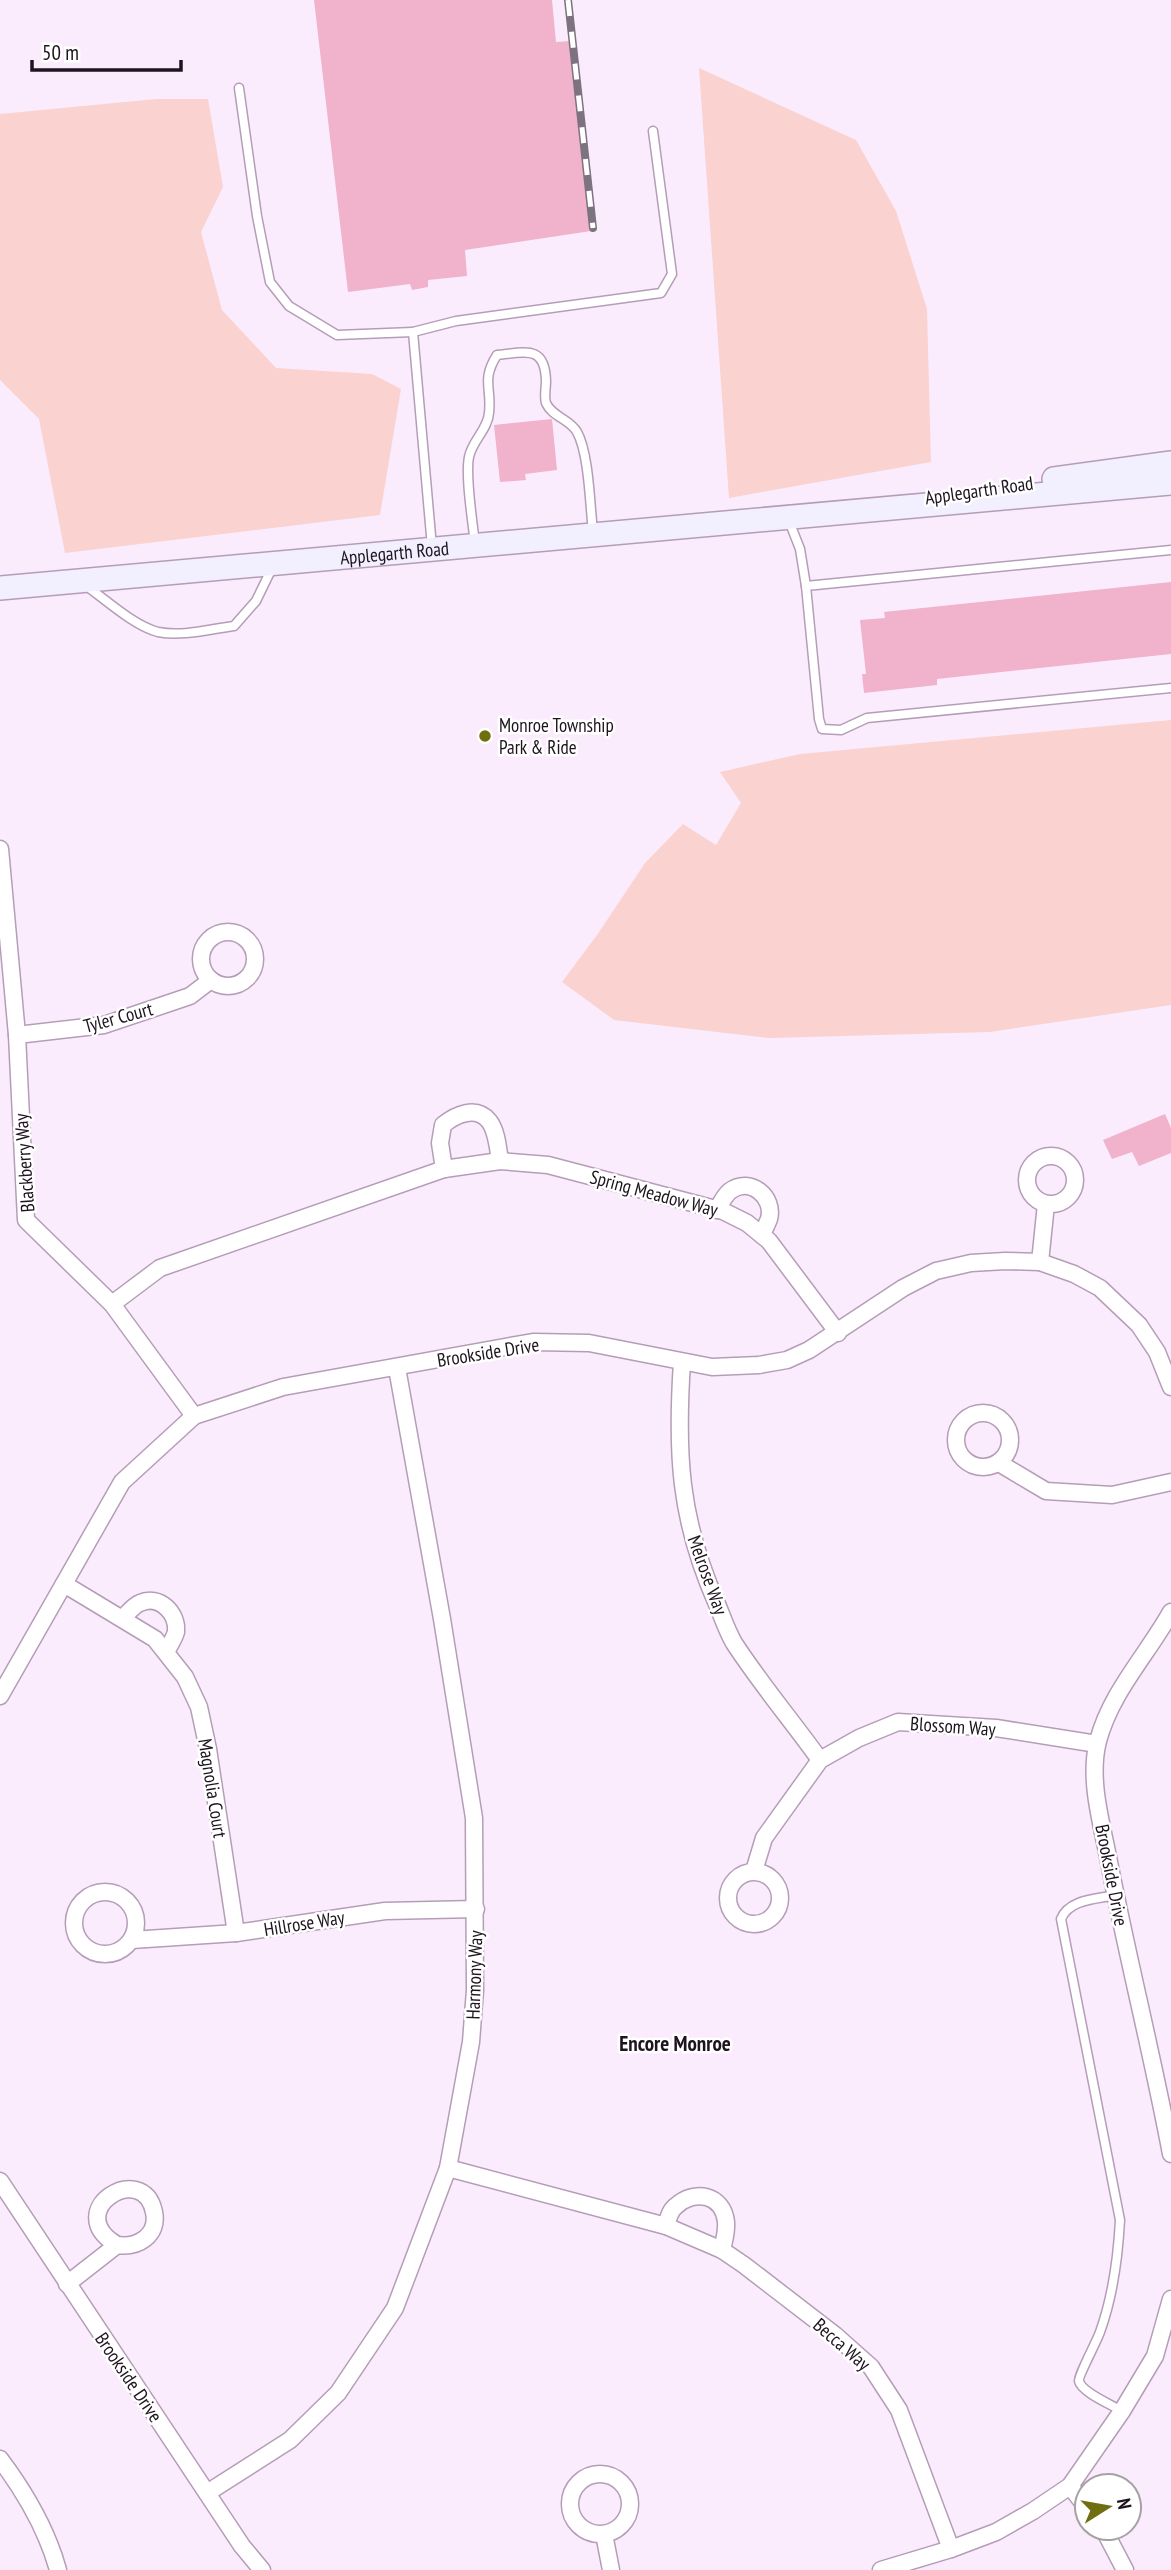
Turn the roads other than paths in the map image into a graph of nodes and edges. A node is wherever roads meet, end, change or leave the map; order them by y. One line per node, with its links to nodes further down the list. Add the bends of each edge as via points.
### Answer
1 (239, 88): 3 (lane, via 270,282 289,306 337,335)
2 (653, 131): 3 (lane, via 672,274 661,293 456,321)
3 (413, 332): 9 (lane)
4 (1171, 463): 6 (main road, Applegarth Road)
5 (1171, 483): 6 (main road, Applegarth Road)
6 (788, 518): 7 (main road, Applegarth Road); 13 (lane, via 800,549)
7 (594, 535): 8 (main road, Applegarth Road); 8 (lane, via 582,446 576,430 546,402 541,358 530,352 497,355 489,368 490,412 468,460)
8 (475, 546): 9 (main road, Applegarth Road)
9 (432, 550): 11 (main road, Applegarth Road)
10 (1171, 550): 13 (lane)
11 (275, 564): 12 (main road, Applegarth Road); 12 (lane, via 256,601 234,626 187,632 157,632)
12 (80, 581): 14 (main road, Applegarth Road)
13 (806, 586): 15 (lane, via 822,729 841,730 867,719)
14 (0, 588)
15 (1171, 688)
16 (0, 849): 18 (street, Blackberry Way)
17 (211, 980): 18 (street, Tyler Court, via 190,996 104,1025)
18 (17, 1035): 25 (street, Blackberry Way, via 26,1220)
19 (500, 1161): 20 (street, Spring Meadow Way); 20 (street, via 489,1121 467,1113 443,1125); 22 (street, Spring Meadow Way, via 548,1165)
20 (444, 1169): 25 (street, Spring Meadow Way, via 160,1268)
21 (1046, 1204): 24 (street)
22 (718, 1210): 23 (street, Spring Meadow Way); 23 (street, via 732,1190 754,1187 769,1205 770,1217)
23 (762, 1235): 26 (street, Spring Meadow Way)
24 (1040, 1262): 26 (street, Brookside Drive, via 971,1263 936,1271); 29 (street, Brookside Drive, via 1074,1274 1121,1305 1157,1352)
25 (112, 1304): 30 (street, Blackberry Way)
26 (838, 1333): 27 (street, Brookside Drive, via 787,1360 712,1367)
27 (682, 1362): 28 (street, Brookside Drive, via 589,1343 533,1342); 40 (street, Melrose Way, via 679,1463 688,1521 709,1585 733,1641)
28 (397, 1368): 30 (street, Brookside Drive, via 283,1387); 43 (street, Harmony Way, via 474,1818)
29 (1171, 1387)
30 (194, 1416): 33 (street, Brookside Drive, via 122,1482)
31 (999, 1462): 32 (street, via 1046,1491 1112,1495)
32 (1171, 1482)
33 (64, 1584): 35 (street, Magnolia Court); 38 (street, Brookside Drive)
34 (1171, 1612): 36 (street, Brookside Drive)
35 (123, 1618): 37 (street, Magnolia Court, via 155,1639); 37 (street, via 138,1603 162,1604 176,1621 176,1634)
36 (1165, 1637): 39 (street, Brookside Drive, via 1116,1696)
37 (166, 1653): 44 (street, Magnolia Court, via 200,1707)
38 (0, 1696)
39 (1097, 1744): 40 (street, Blossom Way, via 996,1728 898,1722); 42 (street, Brookside Drive, via 1095,1777)
40 (820, 1760): 41 (street, Blossom Way, via 764,1838)
41 (754, 1871)
42 (1116, 1895): 46 (street, Brookside Drive); 55 (lane, via 1071,1905 1061,1919 1120,2220 1107,2310 1079,2382 1083,2389)
43 (476, 1909): 44 (street, Hillrose Way, via 385,1911); 48 (street, Harmony Way, via 471,2042)
44 (236, 1933): 45 (street, Hillrose Way)
45 (132, 1940): 45 (street, Hillrose Way, via 136,1916 123,1896 99,1891 79,1905 74,1929 88,1949 112,1954)
46 (1167, 2118): 47 (street, Brookside Drive)
47 (1170, 2148)
48 (448, 2168): 50 (street, Becca Way); 59 (street, Harmony Way, via 395,2308 338,2393 290,2440)
49 (0, 2181): 53 (street, Brookside Drive)
50 (666, 2226): 52 (street, Becca Way); 52 (street, via 673,2207 700,2194 716,2201 725,2212)
51 (117, 2245): 53 (street)
52 (722, 2250): 62 (street, Becca Way, via 871,2367 900,2410)
53 (67, 2284): 59 (street, Brookside Drive)
54 (1171, 2299): 55 (street, via 1155,2356)
55 (1122, 2411): 57 (street)
56 (0, 2459): 63 (street, via 21,2487)
57 (1070, 2486): 58 (street); 62 (street, via 996,2532)
58 (1073, 2490)
59 (207, 2493): 64 (street, Brookside Drive)
60 (604, 2534): 65 (street)
61 (1110, 2542): 67 (street)
62 (951, 2549): 66 (street)
63 (58, 2570)
64 (262, 2570)
65 (611, 2570)
66 (881, 2570)
67 (1125, 2570)

